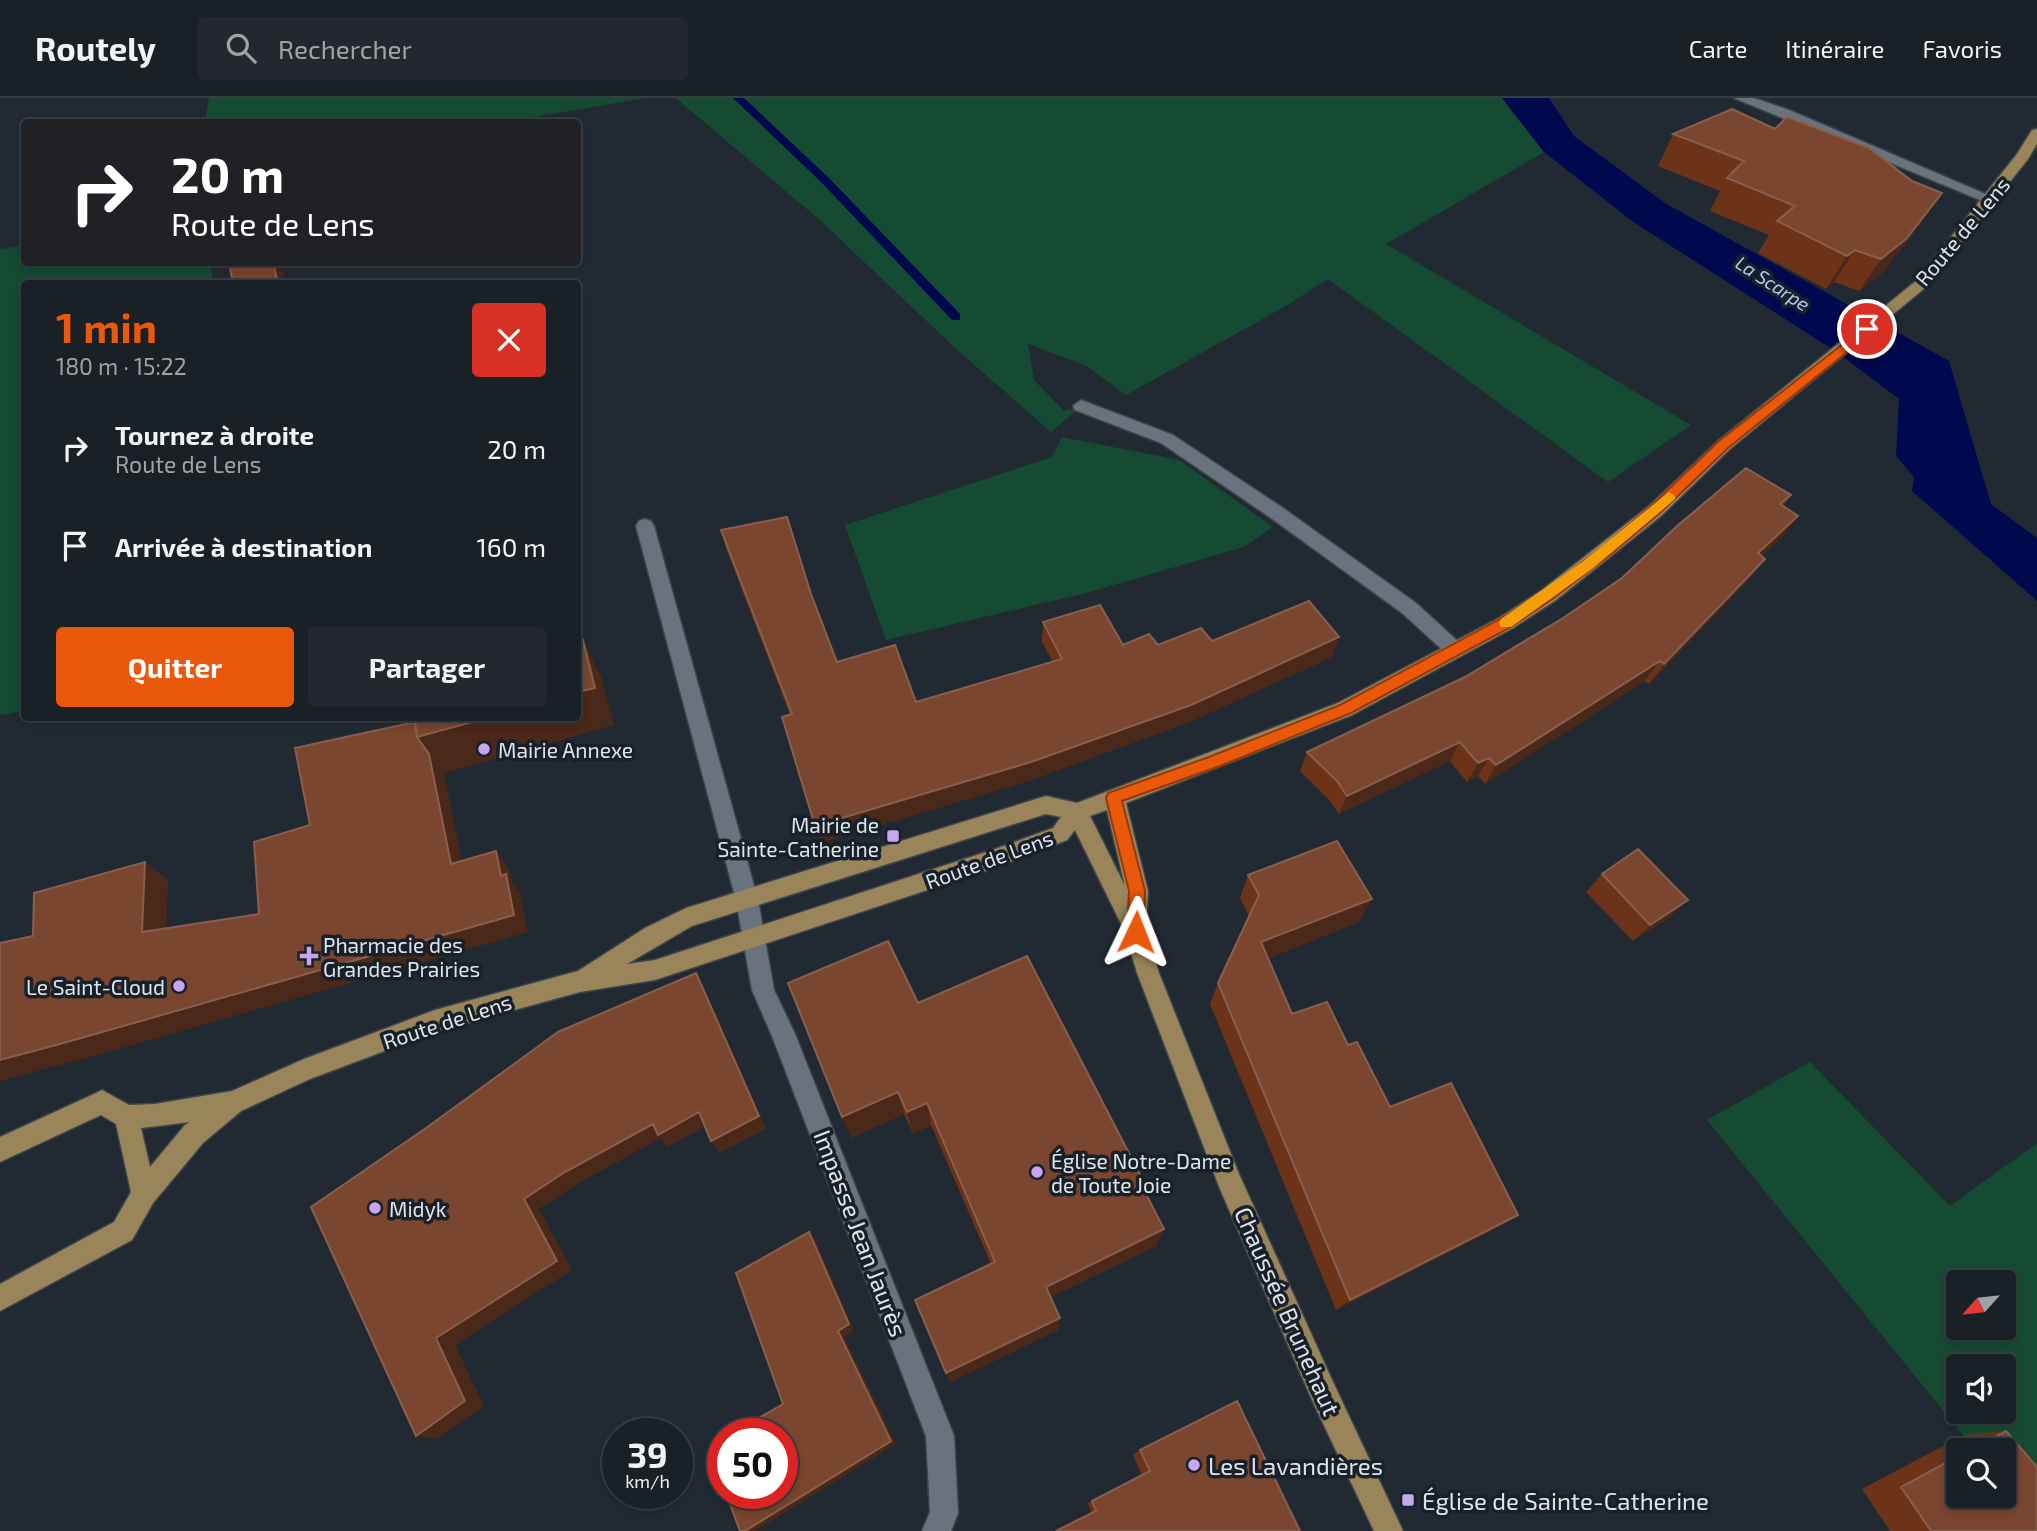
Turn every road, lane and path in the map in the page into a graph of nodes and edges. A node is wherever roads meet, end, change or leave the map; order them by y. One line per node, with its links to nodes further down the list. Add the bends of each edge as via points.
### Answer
1 (1741, 98): 3 (lane)
2 (2037, 133): 3 (main road, Route de Lens)
3 (1990, 199): 6 (main road, Route de Lens, via 1921,284 1724,445 1655,511 1549,594)
4 (1081, 406): 6 (lane, via 1167,439 1409,608)
5 (645, 526): 9 (lane, Impasse Jean Jaurès)
6 (1455, 650): 7 (main road, Route de Lens, via 1345,709)
7 (1114, 798): 8 (main road, Route de Lens); 10 (main road, Chaussée Brunehaut, via 1137,891)
8 (1077, 812): 9 (main road, via 1046,805); 10 (main road, Chaussée Brunehaut); 11 (main road, Route de Lens, via 1060,834)
9 (747, 900): 11 (lane, Impasse Jean Jaurès); 12 (main road, via 686,918)
10 (1136, 932): 19 (main road, Chaussée Brunehaut, via 1229,1181)
11 (753, 939): 12 (main road, Route de Lens, via 655,970); 18 (lane, Impasse Jean Jaurès, via 763,990 940,1436 944,1513)
12 (579, 981): 13 (main road, Route de Lens, via 435,1021)
13 (233, 1102): 14 (main road, Route de Lens); 16 (main road, Route de Lens, via 194,1134)
14 (126, 1117): 15 (main road, via 102,1102); 16 (main road)
15 (0, 1150)
16 (144, 1194): 17 (main road, Route de Lens, via 123,1231)
17 (0, 1298)
18 (936, 1531)
19 (1389, 1531)

